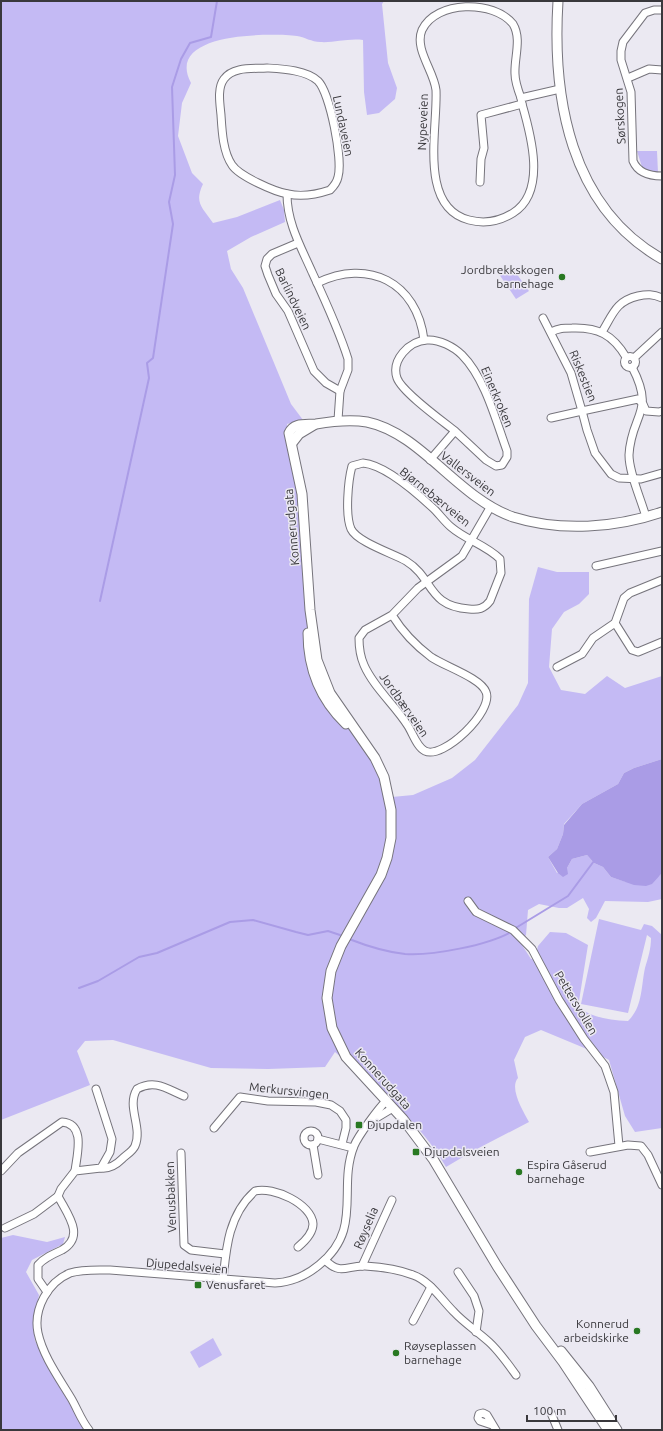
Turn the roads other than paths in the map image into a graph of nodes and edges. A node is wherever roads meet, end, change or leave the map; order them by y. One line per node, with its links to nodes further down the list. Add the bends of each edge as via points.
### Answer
1 (558, 1): 5 (main road, via 556,45)
2 (662, 10): 4 (street, Sørskogen, via 645,13 623,42 620,60)
3 (662, 70): 4 (street, via 649,69)
4 (628, 78): 7 (street, Sørskogen, via 631,92 633,161 641,172)
5 (560, 89): 6 (street); 11 (main road, via 573,144 582,170 596,195 607,212 624,230)
6 (522, 101): 6 (street, Nypeveien, via 533,153 529,197 512,214 493,221 472,221 455,214 443,200 436,175 433,147 435,81 420,39 426,24 440,11 460,5 481,6 503,14 513,24 517,36 515,75); 8 (street, via 481,115 484,148)
7 (662, 176)
8 (480, 182)
9 (287, 194): 9 (street, Lundaveien, via 325,192 335,185 338,178 340,168 336,138 323,89 318,81 295,71 267,68 239,70 230,74 222,83 221,120 227,156 240,174); 10 (street, via 287,205)
10 (298, 243): 12 (street); 20 (street, Barlindveien, via 272,254 265,266 314,371 326,383)
11 (662, 259)
12 (317, 283): 18 (street, via 348,273 363,272 382,277 395,285 409,300 419,319); 20 (street, via 348,360 348,370)
13 (662, 298): 16 (street, via 646,294 624,300)
14 (543, 318): 15 (street, Riskestien)
15 (551, 332): 16 (street, via 559,328 579,328); 22 (street, Riskestien, via 571,373)
16 (602, 332): 19 (street, via 619,345)
17 (662, 332): 19 (street)
18 (424, 340): 27 (street, Einerkroken, via 411,345 400,356 397,378 405,390); 27 (street, Einerkroken, via 439,342 453,348 472,367 495,416 507,451 505,461 502,465 492,464)
19 (630, 358): 21 (street, via 624,362 625,365 632,366 641,386)
20 (340, 391): 25 (street)
21 (643, 404): 22 (street, Riskestien, via 638,399); 23 (street, Riskestien, via 646,411); 30 (street, via 629,453)
22 (582, 411): 24 (street); 30 (street, via 589,439 606,468 615,477)
23 (662, 411)
24 (551, 418)
25 (338, 420): 26 (main road, Vallersveien); 28 (main road, Vallersveien, via 382,426)
26 (315, 424): 46 (main road, Konnerudgata, via 299,434 292,443 302,494 310,610 316,656 330,693 375,758 384,777 392,815 388,858 382,875 341,946 332,967 328,1010 332,1028 346,1057)
27 (454, 431): 28 (street)
28 (430, 460): 31 (main road, Vallersveien)
29 (662, 473): 30 (street)
30 (635, 479): 33 (street)
31 (490, 506): 33 (main road, Vallersveien, via 526,520 558,527); 34 (street)
32 (662, 512): 33 (main road, Vallersveien)
33 (646, 517)
34 (472, 540): 38 (street, via 462,556); 38 (street, via 500,559 499,580 487,605 474,609 448,605 434,595); 38 (street, Bjørnebærveien, via 451,528 428,504 377,466 363,463 352,466 348,487 352,530 363,540 407,562 418,570)
35 (662, 551): 36 (street)
36 (596, 566)
37 (662, 580): 40 (street, via 630,592 624,598)
38 (426, 582): 39 (street)
39 (392, 615): 39 (street, Jordbærveien, via 401,630 420,648 479,684 486,691 487,703 477,720 465,733 437,751 426,752 421,748 402,716 373,680 361,656 360,634)
40 (615, 623): 41 (street, via 632,650 638,652); 42 (street, via 593,638 582,654)
41 (662, 642)
42 (557, 667)
43 (468, 901): 49 (street, Pettersvollen, via 476,912 513,930 532,949 559,1000 605,1066 614,1092)
44 (96, 1089): 53 (street, via 112,1139 110,1152)
45 (184, 1096): 53 (street, via 152,1084 137,1089 133,1100 137,1137 135,1147 114,1165)
46 (390, 1105): 50 (street, Djupedalsveien, via 361,1133); 69 (main road, Konnerudgata, via 433,1159 497,1266)
47 (214, 1128): 48 (street, Merkursvingen, via 240,1096 323,1103 336,1107 346,1120)
48 (342, 1144): 50 (street); 56 (street, via 316,1142)
49 (619, 1146): 51 (street); 57 (street, via 633,1144 643,1148)
50 (353, 1148): 63 (street, Djupedalsveien, via 349,1166 348,1206 344,1230)
51 (590, 1152)
52 (181, 1153): 62 (street, Venusbakken, via 184,1245 192,1250)
53 (101, 1168): 55 (street)
54 (1, 1171): 55 (street, via 18,1152 62,1122 69,1123 78,1135)
55 (75, 1171): 58 (street, via 61,1188)
56 (318, 1175)
57 (662, 1185)
58 (58, 1196): 60 (street, via 34,1214); 68 (street, via 73,1226 74,1234 68,1246 38,1265 38,1279)
59 (392, 1200): 64 (street, Røyselia)
60 (5, 1228)
61 (298, 1247): 62 (street, via 311,1232 313,1225 310,1214 290,1197 270,1191 255,1191 234,1218)
62 (226, 1254): 66 (street)
63 (325, 1260): 64 (street, via 332,1267 343,1270); 66 (street, Djupedalsveien, via 310,1272 286,1282)
64 (362, 1266): 67 (street, via 402,1271 415,1275)
65 (458, 1272): 71 (street, via 474,1296 479,1311)
66 (223, 1280): 68 (street, Djupedalsveien, via 86,1270 61,1278)
67 (431, 1287): 70 (street); 71 (street)
68 (47, 1292): 74 (street, Djupedalsveien, via 37,1315 41,1344)
69 (526, 1308): 76 (main road, Konnerudgata); 77 (main road, Konnerudgata, via 589,1386)
70 (413, 1321)
71 (476, 1332): 72 (street, via 490,1342)
72 (516, 1375)
73 (551, 1413): 75 (street)
74 (89, 1430)
75 (558, 1430)
76 (608, 1430)
77 (617, 1430)

